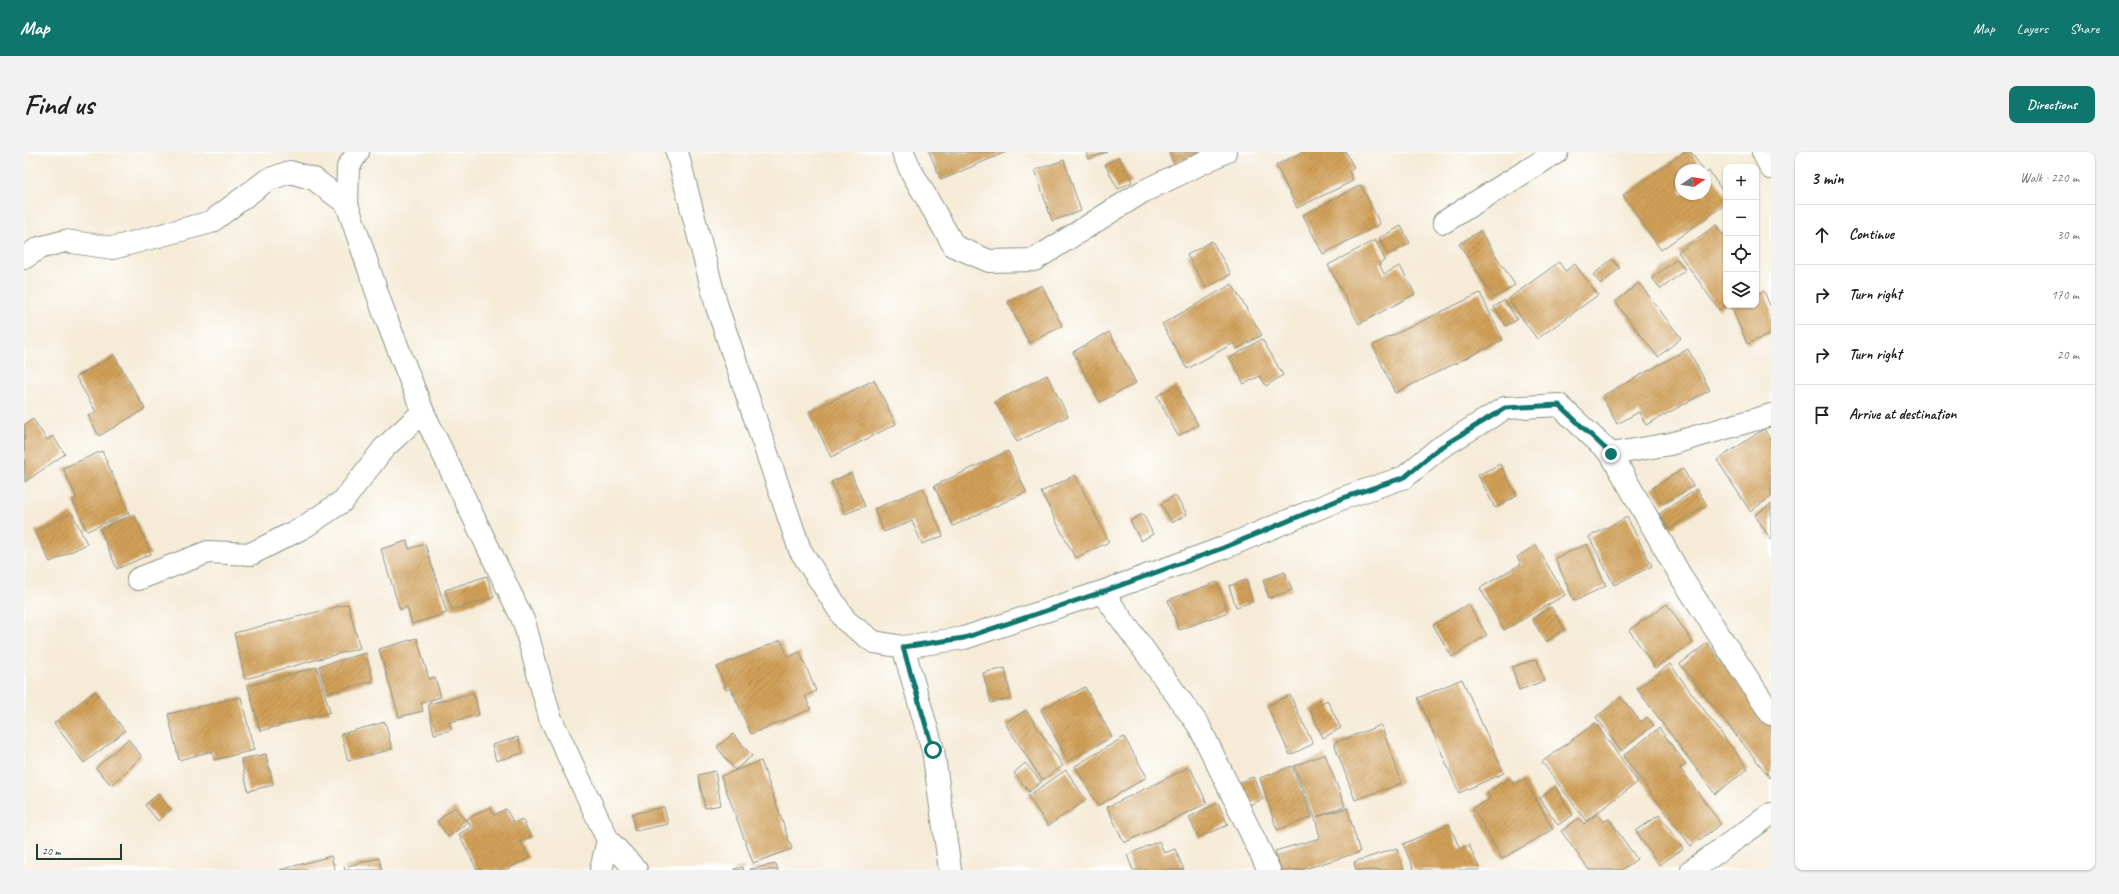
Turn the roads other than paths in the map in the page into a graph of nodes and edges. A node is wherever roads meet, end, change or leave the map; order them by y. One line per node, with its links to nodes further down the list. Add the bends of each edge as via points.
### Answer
1 (358, 152): 8 (street, via 348,167)
2 (677, 152): 16 (street, via 717,306 800,550 846,621 874,642)
3 (903, 152): 4 (street, via 954,246 989,261 1034,260 1142,192)
4 (1225, 152)
5 (1557, 152): 9 (street)
6 (1764, 152): 7 (street)
7 (1771, 168)
8 (347, 204): 10 (street, via 314,179 290,172 267,180 211,222 113,248 65,241 39,248); 11 (street, via 384,313)
9 (1444, 222)
10 (24, 258)
11 (423, 412): 14 (street, via 384,448 343,501 304,527 251,554 208,552); 19 (street, via 524,622 550,717)
12 (1771, 415): 13 (street, via 1670,444)
13 (1611, 454): 15 (street, via 1559,405 1505,408 1438,449 1405,477 1343,498 1223,548); 17 (street, via 1683,580)
14 (138, 579)
15 (1102, 592): 16 (street, via 964,638); 23 (street, via 1199,726)
16 (903, 647): 22 (street, via 933,750)
17 (1771, 714)
18 (1771, 814): 24 (street)
19 (608, 840): 20 (street); 21 (street)
20 (601, 870)
21 (636, 870)
22 (950, 870)
23 (1269, 870)
24 (1692, 870)

